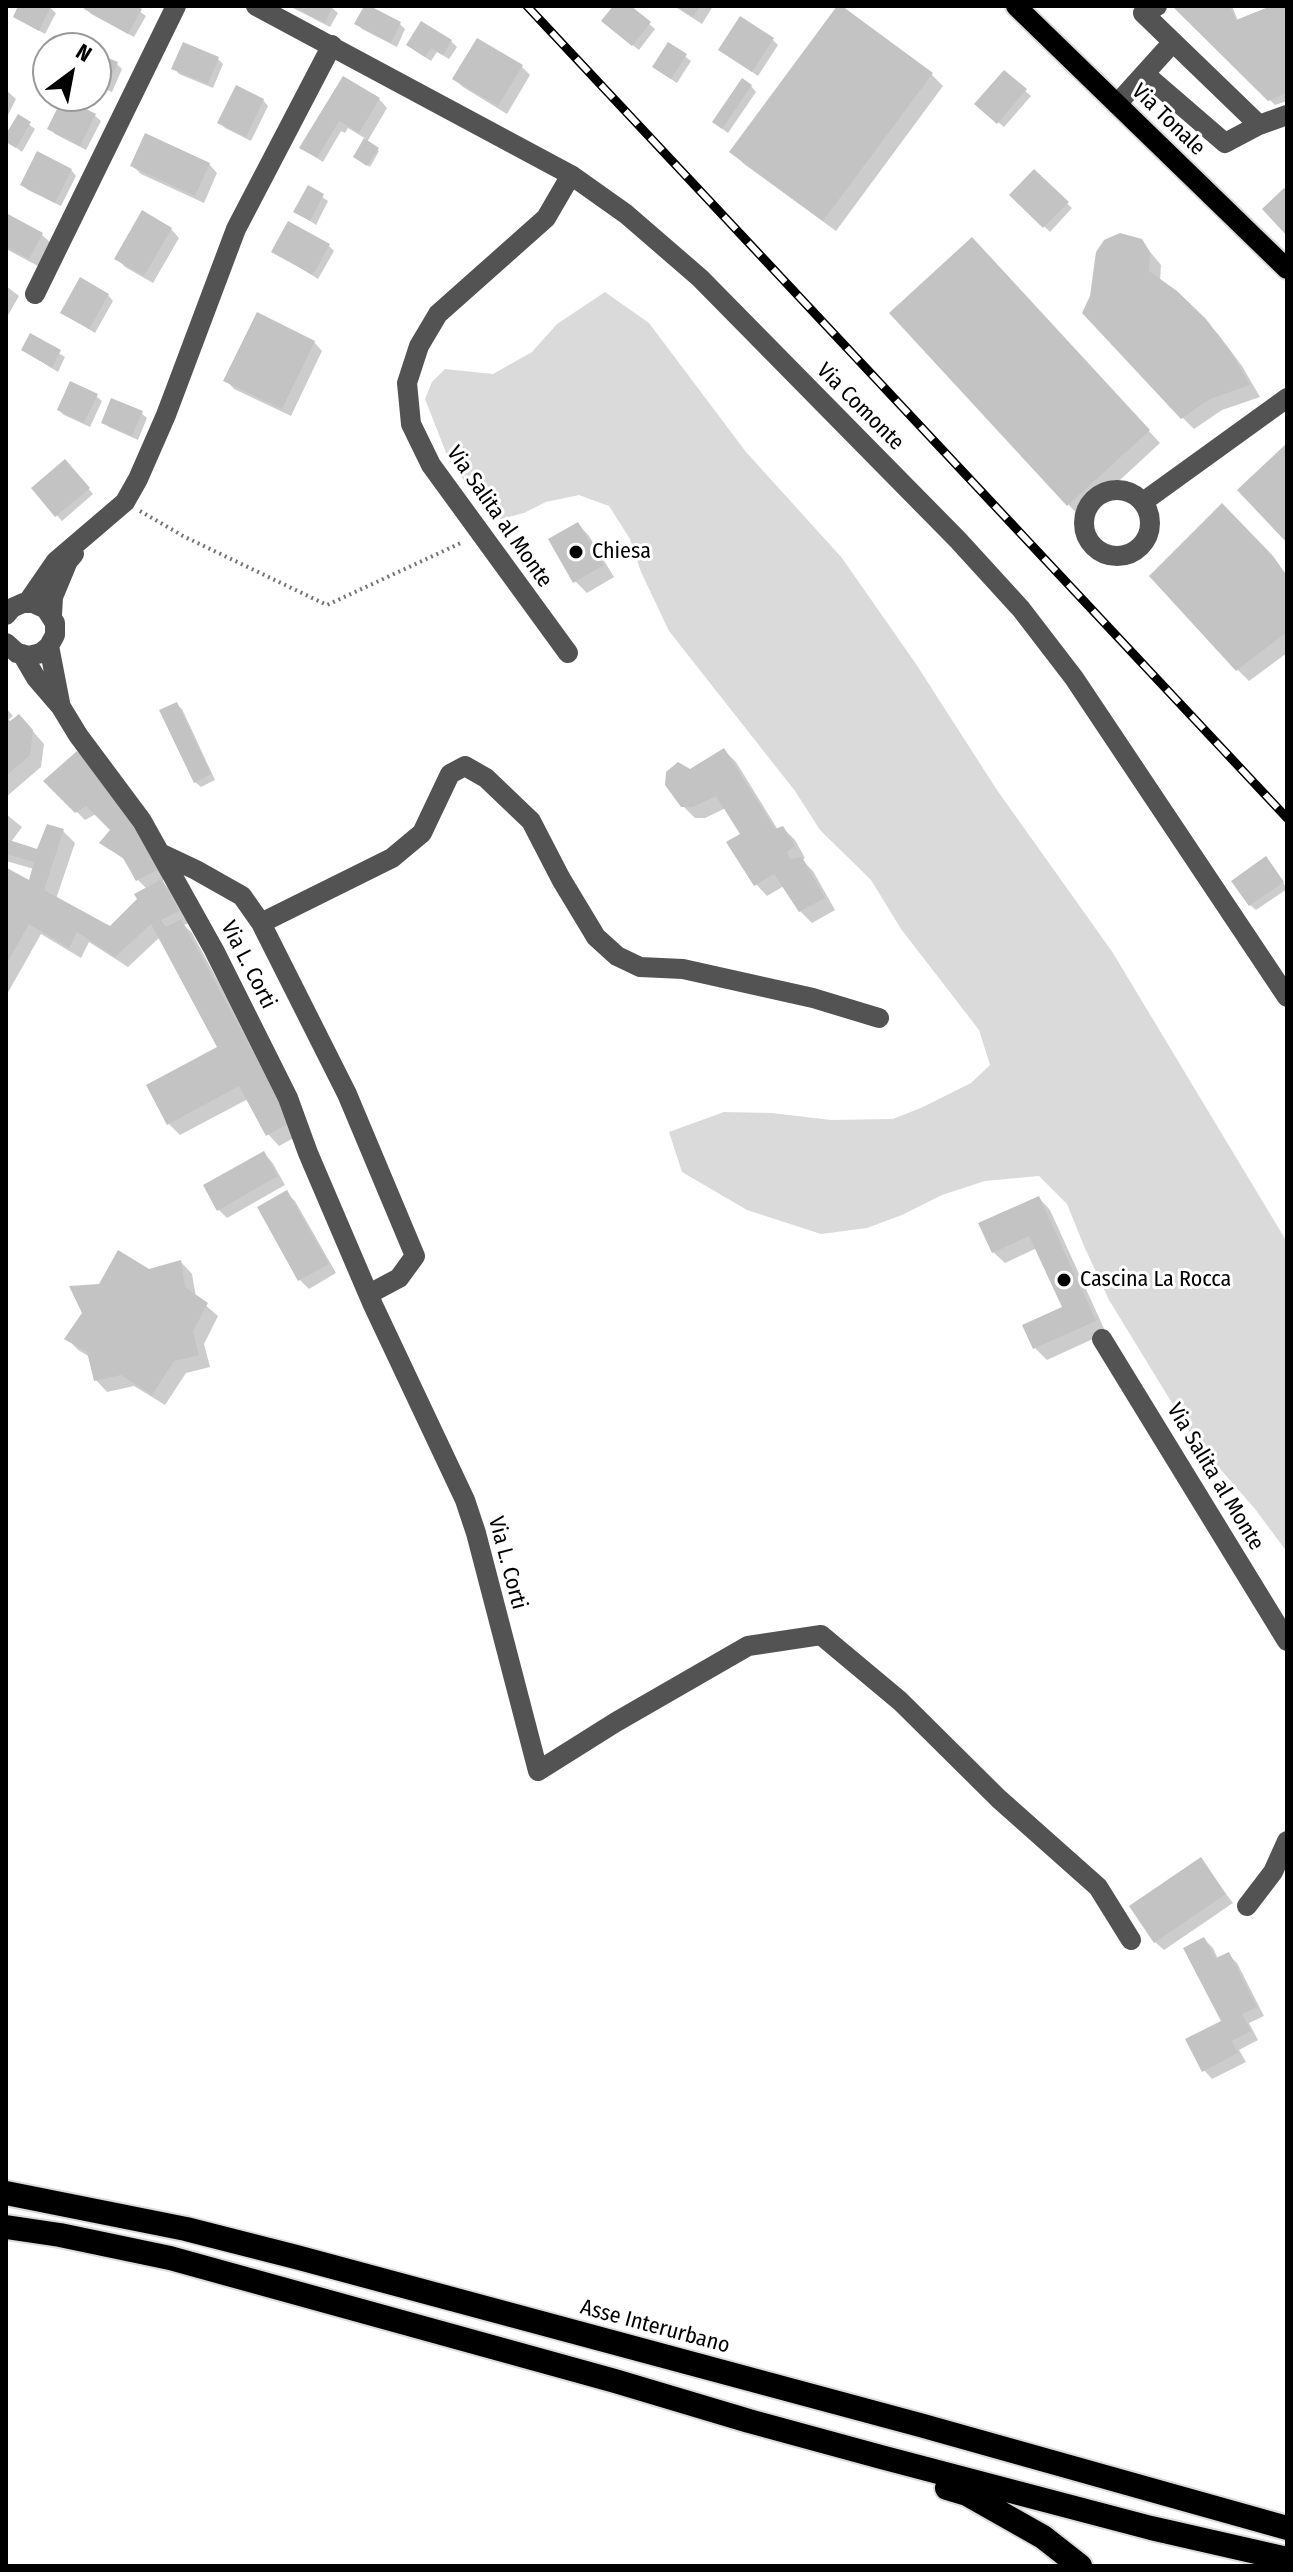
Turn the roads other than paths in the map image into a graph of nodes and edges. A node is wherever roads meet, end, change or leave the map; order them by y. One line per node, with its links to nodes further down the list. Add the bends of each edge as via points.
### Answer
1 (176, 6): 13 (street)
2 (256, 6): 6 (street, Via Comonte)
3 (1016, 6): 8 (main road, Via Tonale)
4 (1157, 6): 5 (street, via 1143,13)
5 (1173, 42): 7 (street); 10 (street)
6 (332, 45): 11 (street, Via Comonte); 16 (street, via 236,229 150,454 125,502)
7 (1145, 74): 8 (street); 10 (street, via 1225,143)
8 (1117, 104): 12 (main road, Via Tonale)
9 (1287, 115): 10 (street)
10 (1259, 125)
11 (571, 175): 22 (street, Via Salita al Monte, via 546,218 438,314 419,346 407,383 411,424 431,465); 26 (street, Via Comonte, via 700,278 1021,609 1074,678)
12 (1287, 269)
13 (35, 294)
14 (1287, 398): 15 (street)
15 (1143, 502)
16 (86, 538): 17 (street, via 56,561); 19 (street, Via L. Corti, via 68,561 53,597)
17 (27, 603): 18 (street); 19 (street)
18 (6, 615)
19 (52, 615): 20 (street, Via L. Corti, via 55,635)
20 (49, 646): 21 (street, via 29,656); 23 (street, Via L. Corti)
21 (10, 648): 23 (street, Via L. Corti)
22 (568, 653)
23 (61, 707): 24 (street, Via L. Corti)
24 (160, 853): 25 (street, via 242,896); 28 (street, Via L. Corti, via 288,1098)
25 (261, 923): 27 (street, via 392,858 422,833 450,774 465,766 486,778 531,821 596,937 617,956 640,967 683,969); 28 (street, via 347,1094 415,1256 399,1278)
26 (1287, 997)
27 (879, 1018)
28 (369, 1294): 33 (street, Via L. Corti, via 473,1522 538,1771 748,1646 821,1635 900,1701 1098,1887)
29 (1102, 1339): 30 (street, Via Salita al Monte)
30 (1287, 1641)
31 (1287, 1841): 32 (street, via 1273,1872)
32 (1247, 1906)
33 (1131, 1940)
34 (6, 2193): 37 (highway, Asse Interurbano, via 282,2253)
35 (6, 2227): 36 (highway, via 170,2258)
36 (615, 2381): 38 (highway, via 881,2457); 39 (highway, via 670,2410 967,2494 1043,2537)
37 (1287, 2528)
38 (1287, 2559)
39 (1080, 2566)

